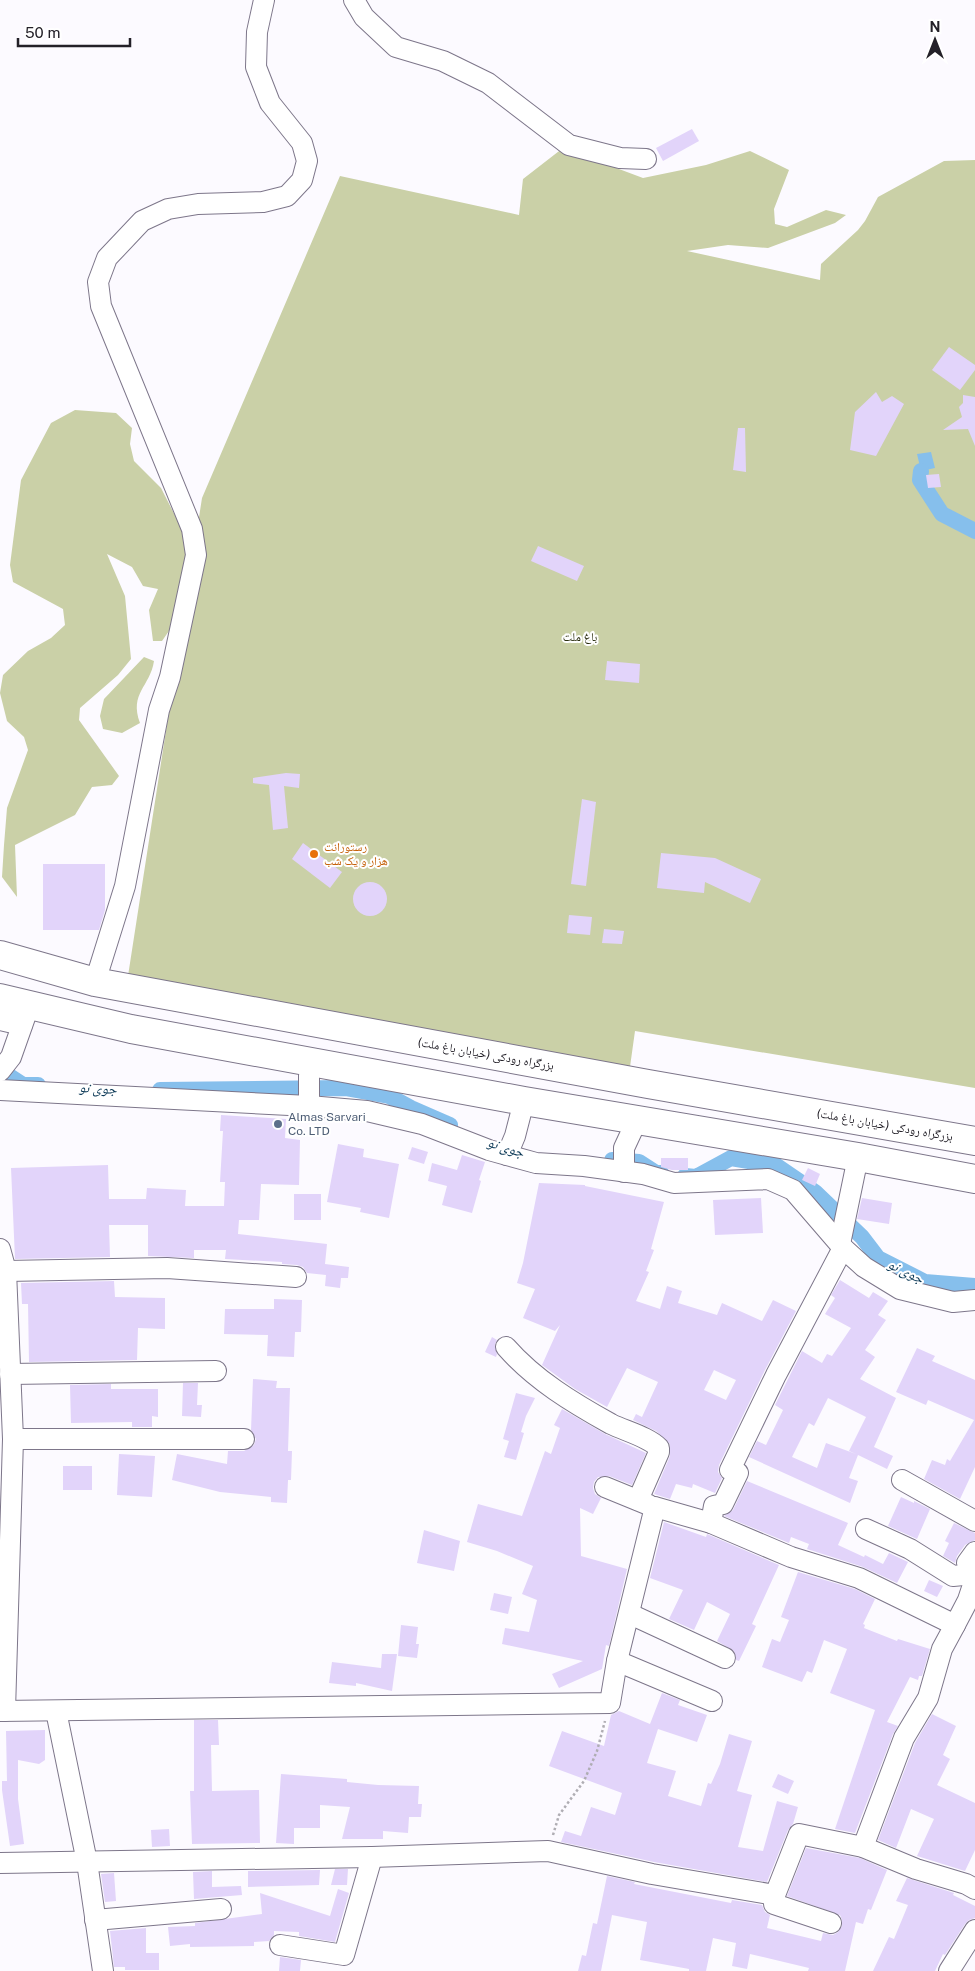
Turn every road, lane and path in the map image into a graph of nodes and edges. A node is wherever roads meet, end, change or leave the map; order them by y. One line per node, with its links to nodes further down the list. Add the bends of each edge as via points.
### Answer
1 (264, 0): 5 (street, via 257,32 256,66 270,103 302,144 307,161 302,180 287,196 263,202 198,204 168,209 142,221 107,258 98,282 101,306 192,529 196,555 170,677 159,710 125,886)
2 (354, 0): 3 (street, via 364,17 396,47 443,61 488,83 569,145 620,158)
3 (646, 159)
4 (0, 955): 5 (highway, بزرگراه رودکی (خیابان باغ ملت))
5 (95, 982): 14 (highway, بزرگراه رودکی (خیابان باغ ملت))
6 (0, 998): 7 (highway)
7 (26, 1015): 8 (street); 9 (street); 10 (highway, via 131,1029)
8 (0, 1020)
9 (6, 1064)
10 (310, 1085): 11 (street); 12 (highway); 15 (street, via 367,1111 422,1124 489,1150)
11 (0, 1090)
12 (524, 1101): 13 (highway); 15 (street)
13 (637, 1120): 16 (highway); 17 (street)
14 (975, 1141)
15 (510, 1147): 17 (street, via 536,1163)
16 (858, 1157): 18 (highway); 19 (street)
17 (624, 1161): 19 (street, via 643,1174 674,1183 768,1179 793,1190)
18 (975, 1179)
19 (842, 1240): 23 (street, via 864,1267 900,1289 953,1302); 33 (street, via 730,1470 738,1473 724,1504 714,1506)
20 (0, 1250): 21 (street)
21 (6, 1271): 22 (street, via 167,1268); 26 (street)
22 (296, 1278)
23 (975, 1300)
24 (506, 1347): 31 (street, via 544,1382 611,1424 659,1448)
25 (216, 1371): 26 (street)
26 (10, 1374): 27 (street)
27 (13, 1439): 28 (street); 44 (street)
28 (244, 1439)
29 (902, 1480): 32 (street)
30 (605, 1487): 31 (street)
31 (647, 1504): 33 (street); 38 (street)
32 (975, 1521)
33 (712, 1523): 39 (street, via 791,1557 860,1578)
34 (866, 1529): 36 (street, via 910,1549 953,1576)
35 (975, 1552): 36 (street, via 967,1564)
36 (975, 1573)
37 (975, 1579): 39 (street)
38 (630, 1614): 40 (street); 41 (street)
39 (955, 1625): 46 (street, via 942,1649 928,1698 904,1738)
40 (725, 1658)
41 (617, 1661): 42 (street); 43 (street)
42 (712, 1701)
43 (610, 1703): 45 (street); 47 (path, via 597,1751 584,1781 559,1815)
44 (3, 1711): 45 (street)
45 (56, 1711): 49 (street)
46 (863, 1848): 51 (street); 52 (street, via 799,1834)
47 (548, 1851): 48 (street); 52 (street, via 652,1874)
48 (372, 1857): 49 (street); 57 (street, via 344,1955)
49 (87, 1862): 50 (street); 54 (street)
50 (0, 1863)
51 (975, 1889)
52 (775, 1895): 55 (street, via 774,1904)
53 (220, 1910): 54 (street)
54 (95, 1920): 58 (street)
55 (831, 1923)
56 (975, 1930): 59 (street)
57 (280, 1945)
58 (103, 1971)
59 (949, 1971)

